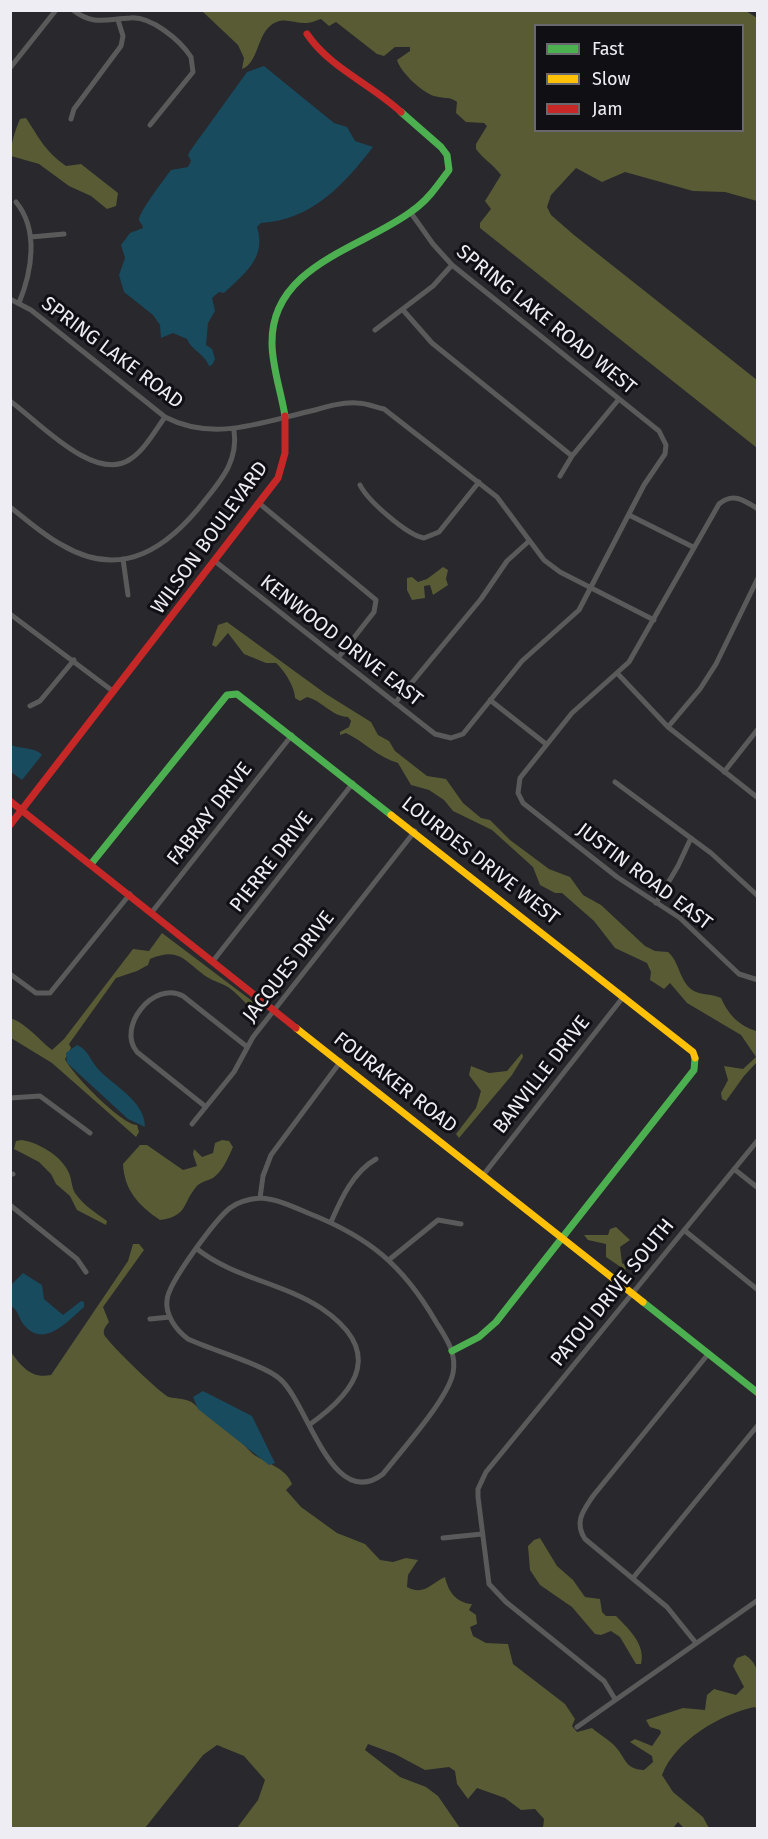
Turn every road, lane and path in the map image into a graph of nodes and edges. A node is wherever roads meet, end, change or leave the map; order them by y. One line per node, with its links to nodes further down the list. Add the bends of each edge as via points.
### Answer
1 (56, 10): 5 (street)
2 (73, 10): 3 (street, via 95,22)
3 (118, 20): 6 (street, via 123,36 121,46 74,109); 7 (street, via 132,17 149,22 188,52 193,61 193,72)
4 (307, 34): 9 (street, WILSON BOULEVARD, via 312,44 383,96 447,155 445,177)
5 (10, 68)
6 (71, 119)
7 (150, 125)
8 (16, 202): 11 (street, via 24,212)
9 (411, 213): 12 (street, SPRING LAKE ROAD WEST); 19 (street, WILSON BOULEVARD, via 315,266 282,301 270,341)
10 (64, 234): 11 (street)
11 (31, 237): 14 (street, via 28,272)
12 (452, 265): 15 (street, via 434,286); 17 (street, SPRING LAKE ROAD WEST)
13 (10, 299): 14 (street, SPRING LAKE ROAD)
14 (19, 303): 20 (street, SPRING LAKE ROAD)
15 (403, 310): 16 (street); 22 (street, via 432,343)
16 (375, 330)
17 (619, 399): 22 (street); 29 (street, SPRING LAKE ROAD WEST, via 659,431 666,445 662,460)
18 (10, 401): 20 (street, via 86,459 102,465 133,457)
19 (288, 416): 21 (street, SPRING LAKE ROAD); 24 (street, SPRING LAKE ROAD, via 345,403 384,409); 26 (street, WILSON BOULEVARD, via 285,460)
20 (165, 417): 21 (street, SPRING LAKE ROAD, via 206,430)
21 (234, 430): 32 (street, via 235,445 226,473 187,524 163,544)
22 (572, 456): 23 (street)
23 (560, 476)
24 (479, 482): 25 (street, via 439,532 424,538 403,527 369,499); 30 (street, SPRING LAKE ROAD, via 503,503)
25 (360, 485)
26 (260, 504): 33 (street, WILSON BOULEVARD); 39 (street, via 373,595 377,603 374,612)
27 (10, 507): 32 (street, via 64,547 96,558)
28 (758, 509): 31 (street, via 742,498 730,498 719,504)
29 (629, 515): 31 (street); 35 (street)
30 (528, 542): 35 (street, SPRING LAKE ROAD, via 560,572); 44 (street, via 507,561 481,599)
31 (693, 547): 38 (street)
32 (123, 559): 36 (street)
33 (216, 562): 39 (street, KENWOOD DRIVE EAST); 42 (street, WILSON BOULEVARD)
34 (758, 578): 46 (street, via 716,664)
35 (591, 587): 38 (street, SPRING LAKE ROAD); 43 (street, via 572,619 522,661)
36 (128, 595)
37 (10, 614): 40 (street)
38 (654, 620): 41 (street)
39 (338, 658): 44 (street, KENWOOD DRIVE EAST)
40 (74, 660): 42 (street); 45 (street, via 40,701)
41 (618, 674): 46 (street); 49 (street, via 583,702)
42 (114, 692): 55 (street, WILSON BOULEVARD)
43 (490, 700): 44 (street, KENWOOD DRIVE EAST, via 463,734 450,738 438,736); 49 (street)
44 (395, 703)
45 (30, 706)
46 (668, 727): 50 (street)
47 (758, 729): 50 (street)
48 (292, 735): 52 (street, LOURDES DRIVE WEST); 59 (street, LOURDES DRIVE WEST, via 243,696 230,694); 63 (street, FABRAY DRIVE)
49 (546, 744): 62 (street, JUSTIN ROAD EAST, via 520,778 518,793 523,803 585,854)
50 (723, 772): 53 (street)
51 (615, 782): 58 (street)
52 (354, 783): 57 (street, LOURDES DRIVE WEST); 64 (street, PIERRE DRIVE)
53 (758, 798)
54 (10, 801): 55 (street, FOURAKER ROAD)
55 (22, 810): 56 (street, WILSON BOULEVARD); 59 (street, FOURAKER ROAD)
56 (10, 825)
57 (415, 831): 67 (street, LOURDES DRIVE WEST); 68 (street, JACQUES DRIVE)
58 (691, 838): 61 (street); 62 (street)
59 (91, 864): 60 (street, FOURAKER ROAD)
60 (130, 894): 63 (street, FOURAKER ROAD); 65 (street, via 55,989 46,994 36,993)
61 (758, 896)
62 (656, 903): 66 (street, JUSTIN ROAD EAST, via 680,918 739,974)
63 (152, 912): 64 (street, FOURAKER ROAD)
64 (213, 961): 68 (street, FOURAKER ROAD)
65 (10, 974)
66 (757, 981)
67 (624, 996): 78 (street, BANVILLE DRIVE); 85 (street, LOURDES DRIVE WEST, via 691,1049 696,1066)
68 (274, 1009): 69 (street, JACQUES DRIVE); 70 (street, FOURAKER ROAD)
69 (246, 1046): 72 (street, JACQUES DRIVE, via 234,1072); 72 (street, via 183,996 171,991 153,998 132,1024 131,1043 137,1052)
70 (340, 1061): 78 (street, FOURAKER ROAD); 80 (street, via 271,1155)
71 (10, 1098): 74 (street, via 40,1096)
72 (206, 1107): 73 (street, JACQUES DRIVE)
73 (192, 1124)
74 (90, 1133)
75 (758, 1140): 77 (street, PATOU DRIVE SOUTH)
76 (376, 1160): 82 (street, via 366,1165 348,1189)
77 (734, 1169): 79 (street); 84 (street, PATOU DRIVE SOUTH)
78 (484, 1174): 85 (street, FOURAKER ROAD)
79 (758, 1188)
80 (260, 1198): 82 (street); 86 (street, via 232,1207)
81 (10, 1205): 88 (street, via 78,1259)
82 (331, 1222): 87 (street)
83 (461, 1224): 87 (street, via 434,1222)
84 (684, 1230): 89 (street); 90 (street, PATOU DRIVE SOUTH)
85 (563, 1237): 90 (street, FOURAKER ROAD); 93 (street, via 496,1322 479,1337)
86 (197, 1250): 91 (street, via 169,1289 166,1301); 96 (street, via 227,1269 322,1309 357,1347 357,1375 329,1410)
87 (390, 1259): 93 (street, via 414,1286)
88 (86, 1272)
89 (758, 1290)
90 (633, 1292): 94 (street, FOURAKER ROAD); 98 (street, PATOU DRIVE SOUTH, via 491,1466 478,1489)
91 (170, 1317): 92 (street); 96 (street, via 188,1339 277,1376)
92 (150, 1318)
93 (452, 1351): 96 (street, via 453,1374 446,1391 383,1474 371,1481 352,1482 335,1468)
94 (708, 1353): 95 (street, FOURAKER ROAD); 100 (street, via 581,1514 580,1527 585,1539)
95 (758, 1393)
96 (309, 1425)
97 (758, 1425): 100 (street)
98 (482, 1534): 99 (street); 103 (street, PATOU DRIVE SOUTH, via 486,1575 494,1591 604,1682)
99 (443, 1538)
100 (633, 1578): 102 (street, via 667,1608)
101 (758, 1600): 102 (street)
102 (696, 1643): 103 (street)
103 (615, 1699): 104 (street)
104 (577, 1727)

